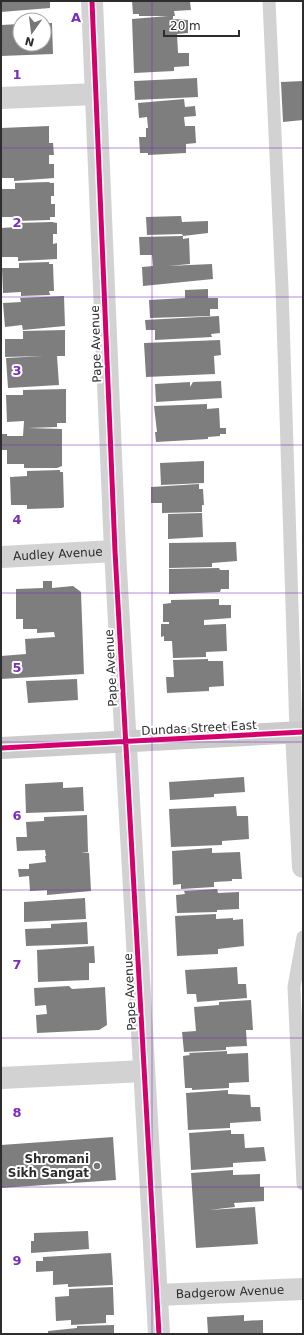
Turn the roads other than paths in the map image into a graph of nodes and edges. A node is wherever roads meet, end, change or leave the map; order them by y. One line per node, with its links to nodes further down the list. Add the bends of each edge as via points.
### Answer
1 (92, 1): 3 (street, Pape Avenue)
2 (269, 1): 7 (lane)
3 (96, 94): 4 (street); 5 (street, Pape Avenue)
4 (1, 98)
5 (115, 551): 6 (street, Audley Avenue); 8 (street, Pape Avenue)
6 (1, 556)
7 (299, 732): 8 (street, Dundas Street East); 10 (street)
8 (124, 742): 9 (street, Dundas Street East); 12 (street, Pape Avenue)
9 (1, 748)
10 (303, 867)
11 (303, 937): 14 (lane, via 294,986)
12 (144, 1071): 13 (street); 16 (street, Pape Avenue)
13 (1, 1078)
14 (303, 1184)
15 (303, 1289): 16 (street, Badgerow Avenue)
16 (157, 1296): 17 (street, Pape Avenue)
17 (159, 1334)

